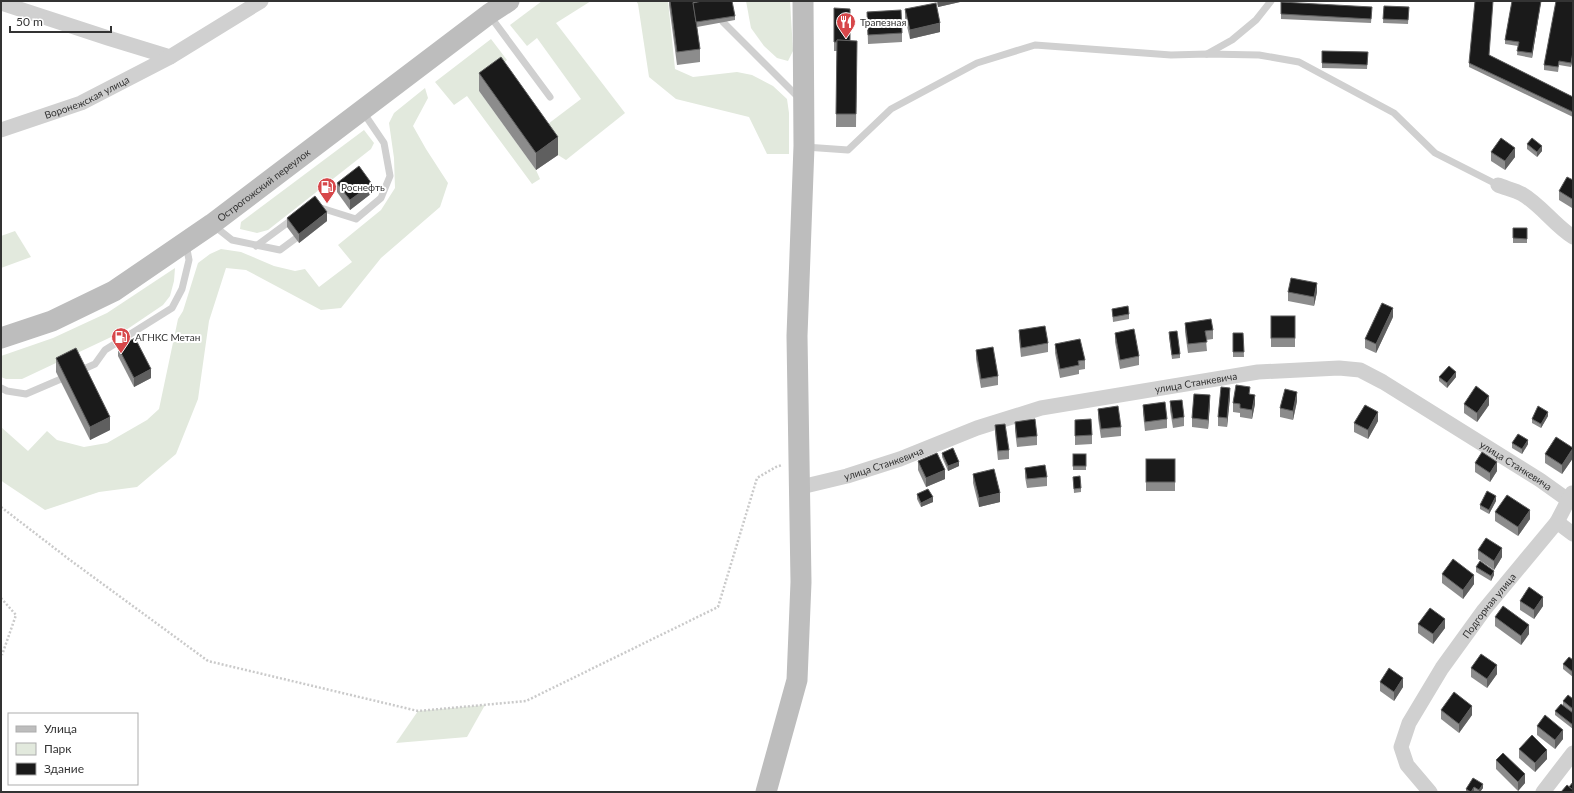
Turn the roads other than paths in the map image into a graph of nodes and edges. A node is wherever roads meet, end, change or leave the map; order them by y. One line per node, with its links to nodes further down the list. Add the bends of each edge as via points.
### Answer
1 (261, 1): 9 (street, Воронежская улица)
2 (509, 1): 6 (main road, Острогожский переулок)
3 (803, 1): 11 (main road)
4 (1271, 1): 8 (lane, via 1256,20 1232,40)
5 (1, 3): 9 (street)
6 (489, 14): 10 (lane); 12 (main road, Острогожский переулок)
7 (723, 22): 11 (lane)
8 (1207, 54): 14 (lane, via 1171,55 1036,45 977,63 890,109 848,150); 15 (lane, via 1259,55 1298,62 1394,113 1435,154)
9 (170, 57): 13 (street, Воронежская улица, via 81,103)
10 (550, 97)
11 (804, 103): 14 (main road)
12 (362, 110): 16 (lane, via 384,143 390,176 381,198 356,219 330,213); 18 (main road, Острогожский переулок)
13 (1, 130)
14 (804, 146): 25 (main road, via 797,336)
15 (1498, 185): 20 (street, via 1522,194)
16 (313, 205)
17 (300, 214): 22 (lane)
18 (212, 224): 21 (main road, Острогожский переулок); 22 (lane, via 232,240)
19 (310, 228): 22 (lane, via 280,250)
20 (1573, 237)
21 (185, 243): 23 (main road, Острогожский переулок, via 114,291 52,320); 24 (lane, via 189,260 182,289 172,308 105,350 95,364 26,394)
22 (256, 246)
23 (1, 338)
24 (1, 388)
25 (801, 487): 26 (street, улица Станкевича, via 847,476 977,428 1041,408 1258,372 1339,368 1360,370 1383,382); 30 (main road, via 797,680)
26 (1570, 496): 27 (street, Подгорная улица)
27 (1557, 522): 28 (street); 31 (street, Подгорная улица, via 1484,610 1442,668 1409,723 1401,747 1408,765)
28 (1573, 534)
29 (1573, 753): 32 (street)
30 (766, 792)
31 (1430, 792)
32 (1543, 792)

